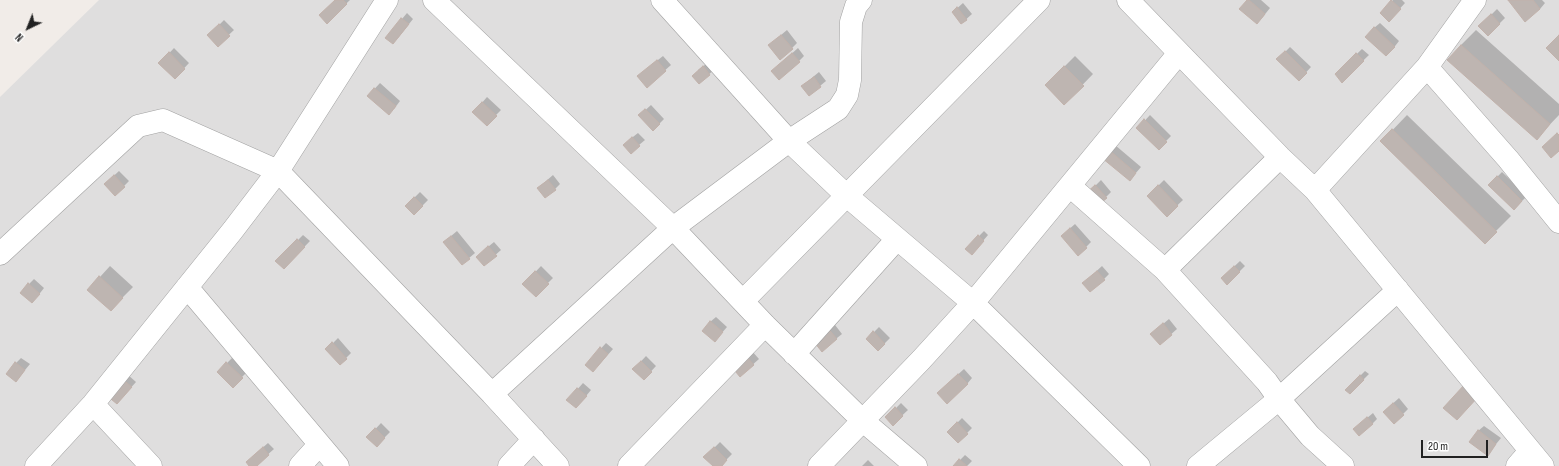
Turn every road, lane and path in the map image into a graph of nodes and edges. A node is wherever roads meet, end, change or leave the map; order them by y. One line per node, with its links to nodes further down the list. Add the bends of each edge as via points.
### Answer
1 (387, 0): 12 (street)
2 (434, 0): 17 (street)
3 (662, 0): 10 (street)
4 (1039, 0): 15 (street)
5 (1128, 0): 8 (street)
6 (1475, 0): 9 (street)
7 (856, 2): 10 (street, via 851,22 850,80 847,95 838,109)
8 (1179, 53): 11 (street); 13 (street)
9 (1427, 66): 14 (street); 16 (street)
10 (789, 142): 15 (street); 17 (street)
11 (1280, 157): 14 (street); 20 (street)
12 (278, 171): 19 (street, via 163,120 151,122 138,126); 21 (street); 27 (street)
13 (1070, 186): 20 (street); 24 (street)
14 (1315, 190): 22 (street)
15 (847, 196): 18 (street); 23 (street)
16 (1559, 222)
17 (673, 228): 23 (street); 27 (street)
18 (897, 239): 24 (street); 26 (street)
19 (0, 254)
20 (1165, 270): 28 (street, via 1267,382)
21 (187, 287): 29 (street); 32 (street)
22 (1398, 290): 28 (street); 33 (street)
23 (743, 301): 25 (street)
24 (973, 303): 30 (street); 43 (street)
25 (765, 326): 26 (street); 40 (street)
26 (794, 354): 30 (street)
27 (492, 394): 31 (street)
28 (1279, 399): 44 (street); 45 (street, via 1310,436)
29 (93, 404): 34 (street); 35 (street)
30 (862, 420): 41 (street); 42 (street)
31 (534, 440): 38 (street); 39 (street)
32 (319, 445): 36 (street); 37 (street)
33 (1530, 461)
34 (36, 466)
35 (151, 466)
36 (300, 466)
37 (338, 466)
38 (509, 466)
39 (558, 466)
40 (629, 466)
41 (819, 466)
42 (916, 466)
43 (1140, 466)
44 (1198, 466)
45 (1343, 466)

